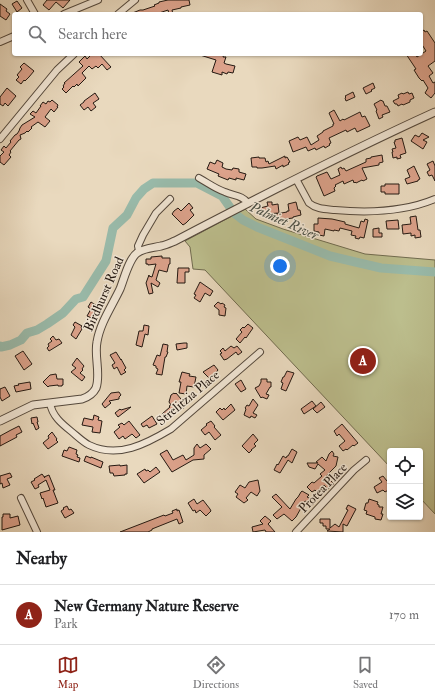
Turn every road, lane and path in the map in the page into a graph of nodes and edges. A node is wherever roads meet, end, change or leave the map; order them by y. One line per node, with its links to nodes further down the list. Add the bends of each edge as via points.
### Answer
1 (27, 0): 4 (street)
2 (98, 0): 5 (street)
3 (134, 0): 6 (street)
4 (34, 12)
5 (69, 12)
6 (120, 12)
7 (12, 37): 8 (street)
8 (0, 42)
9 (72, 56): 11 (street, via 57,70)
10 (435, 112): 13 (street, Birdhurst Road)
11 (0, 139)
12 (200, 178): 16 (street, via 225,192 244,198)
13 (296, 179): 14 (street, via 312,206 321,209 376,211 412,206); 16 (street, Birdhurst Road)
14 (435, 198)
15 (170, 199): 17 (street, Birdhurst Road, via 156,213 138,246)
16 (245, 204): 17 (street, Birdhurst Road, via 175,241)
17 (139, 251): 19 (street, Birdhurst Road, via 131,262 96,342 97,384 94,392 82,399)
18 (260, 352): 19 (street, Strelitzia Place, via 171,429 130,449 104,451 89,444 54,416)
19 (50, 403): 20 (street, Birdhurst Road, via 33,405)
20 (0, 421)
21 (366, 460): 24 (street, Protea Place)
22 (21, 498): 23 (street)
23 (37, 532)
24 (296, 532)

